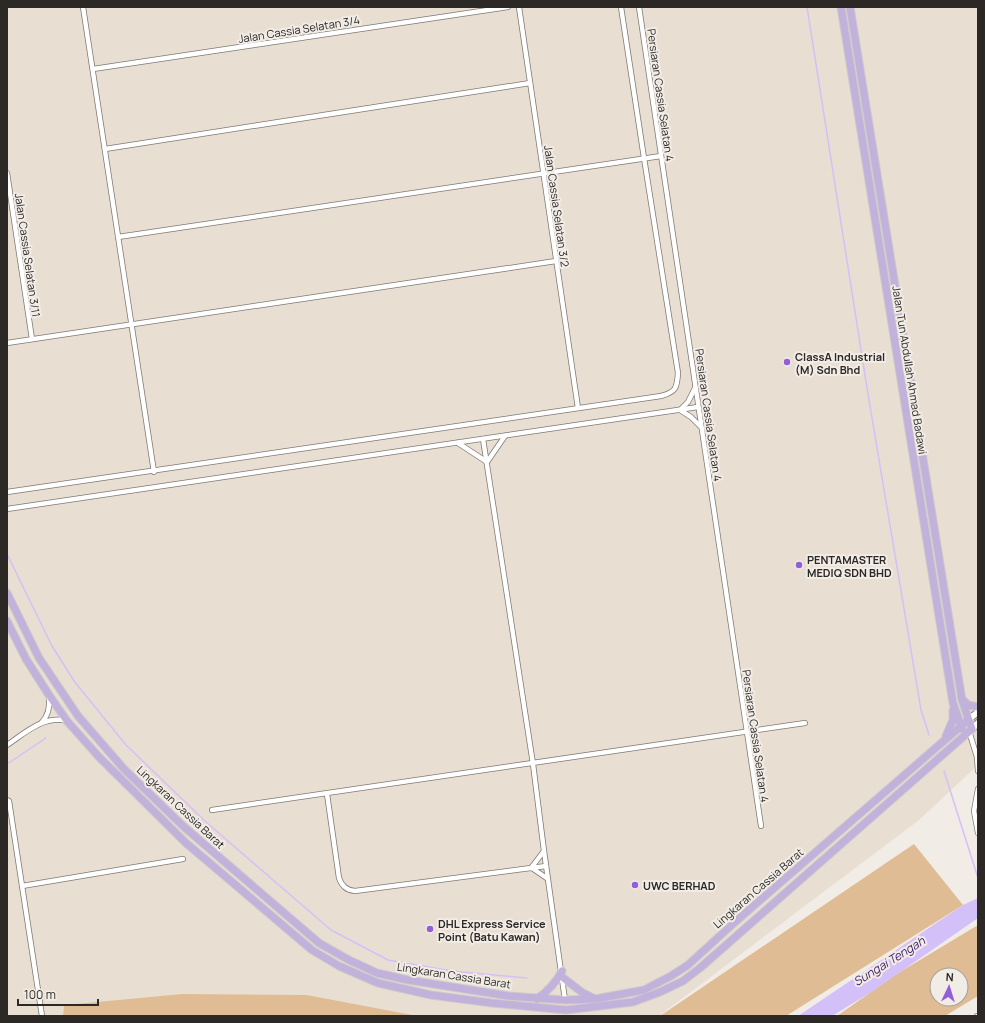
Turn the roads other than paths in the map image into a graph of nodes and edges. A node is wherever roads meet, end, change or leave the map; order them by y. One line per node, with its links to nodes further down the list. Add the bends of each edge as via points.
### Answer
1 (83, 7): 8 (street)
2 (508, 7): 8 (street, Jalan Cassia Selatan 3/4)
3 (519, 7): 9 (street, Jalan Cassia Selatan 3/2)
4 (621, 7): 12 (street)
5 (639, 7): 11 (street, Persiaran Cassia Selatan 4)
6 (841, 7): 31 (main road, Jalan Tun Abdullah Ahmad Badawi)
7 (850, 7): 33 (main road, Jalan Tun Abdullah Ahmad Badawi)
8 (93, 69): 10 (street)
9 (530, 83): 10 (street); 14 (street, Jalan Cassia Selatan 3/2)
10 (105, 149): 15 (street)
11 (661, 156): 12 (street); 20 (street, Persiaran Cassia Selatan 4)
12 (644, 158): 14 (street); 22 (street, via 678,373 677,386 671,393 661,396)
13 (7, 173): 18 (street, Jalan Cassia Selatan 3/11)
14 (543, 173): 15 (street); 16 (street, Jalan Cassia Selatan 3/2)
15 (118, 237): 17 (street)
16 (556, 261): 17 (street); 22 (street, Jalan Cassia Selatan 3/2)
17 (132, 324): 18 (street); 29 (street)
18 (32, 339): 19 (street)
19 (7, 343)
20 (695, 388): 21 (street, Persiaran Cassia Selatan 4); 23 (street, via 688,402)
21 (698, 407): 23 (street); 24 (street, Persiaran Cassia Selatan 4)
22 (578, 408): 29 (street)
23 (680, 410): 24 (street); 25 (street)
24 (701, 427): 48 (street, Persiaran Cassia Selatan 4)
25 (504, 436): 26 (street); 28 (street)
26 (483, 439): 27 (street); 28 (street)
27 (458, 443): 28 (street); 32 (street)
28 (487, 462): 51 (street)
29 (154, 472): 30 (street)
30 (7, 492)
31 (921, 508): 33 (main road, via 926,512); 38 (main road, Jalan Tun Abdullah Ahmad Badawi)
32 (7, 509)
33 (931, 509): 37 (main road, Jalan Tun Abdullah Ahmad Badawi)
34 (7, 593): 66 (main road, Lingkaran Cassia Barat, via 39,658 78,716 124,769 183,826 319,943 377,973)
35 (7, 621): 36 (main road, Lingkaran Cassia Barat, via 26,659)
36 (49, 695): 42 (main road, Lingkaran Cassia Barat); 45 (street, via 49,711)
37 (962, 699): 39 (main road, via 968,705); 41 (main road, Jalan Tun Abdullah Ahmad Badawi)
38 (953, 705): 46 (main road, Jalan Tun Abdullah Ahmad Badawi); 49 (main road, via 953,720)
39 (978, 707)
40 (978, 712): 41 (street)
41 (968, 720): 46 (main road, Lingkaran Cassia Barat); 47 (main road, Jalan Tun Abdullah Ahmad Badawi)
42 (67, 721): 45 (street, via 53,719); 47 (main road, Lingkaran Cassia Barat, via 98,757 186,843 312,950 339,966 378,983 431,995 566,1010 633,1002 683,981)
43 (805, 723): 48 (street)
44 (978, 723): 47 (street)
45 (39, 724): 50 (street)
46 (960, 726): 47 (main road, Jalan Tun Abdullah Ahmad Badawi); 49 (main road, Lingkaran Cassia Barat)
47 (969, 731): 52 (street, via 977,757)
48 (747, 732): 51 (street); 57 (street, Persiaran Cassia Selatan 4)
49 (944, 740): 67 (main road, Lingkaran Cassia Barat, via 688,965 644,990)
50 (7, 745)
51 (533, 764): 54 (street); 59 (street)
52 (978, 771)
53 (978, 789): 58 (street, via 974,811)
54 (327, 794): 56 (street); 62 (street, via 340,883 348,890)
55 (7, 800): 64 (street)
56 (212, 810)
57 (761, 826)
58 (978, 833)
59 (544, 851): 61 (street); 62 (street)
60 (183, 859): 64 (street)
61 (546, 866): 62 (street); 63 (street)
62 (531, 868): 63 (street)
63 (548, 879): 65 (street)
64 (22, 886): 69 (street)
65 (562, 974): 66 (main road, via 548,991); 67 (main road, via 583,994); 68 (street)
66 (537, 999): 68 (main road, Lingkaran Cassia Barat)
67 (595, 999): 68 (main road, Lingkaran Cassia Barat)
68 (565, 1000)
69 (42, 1016)

